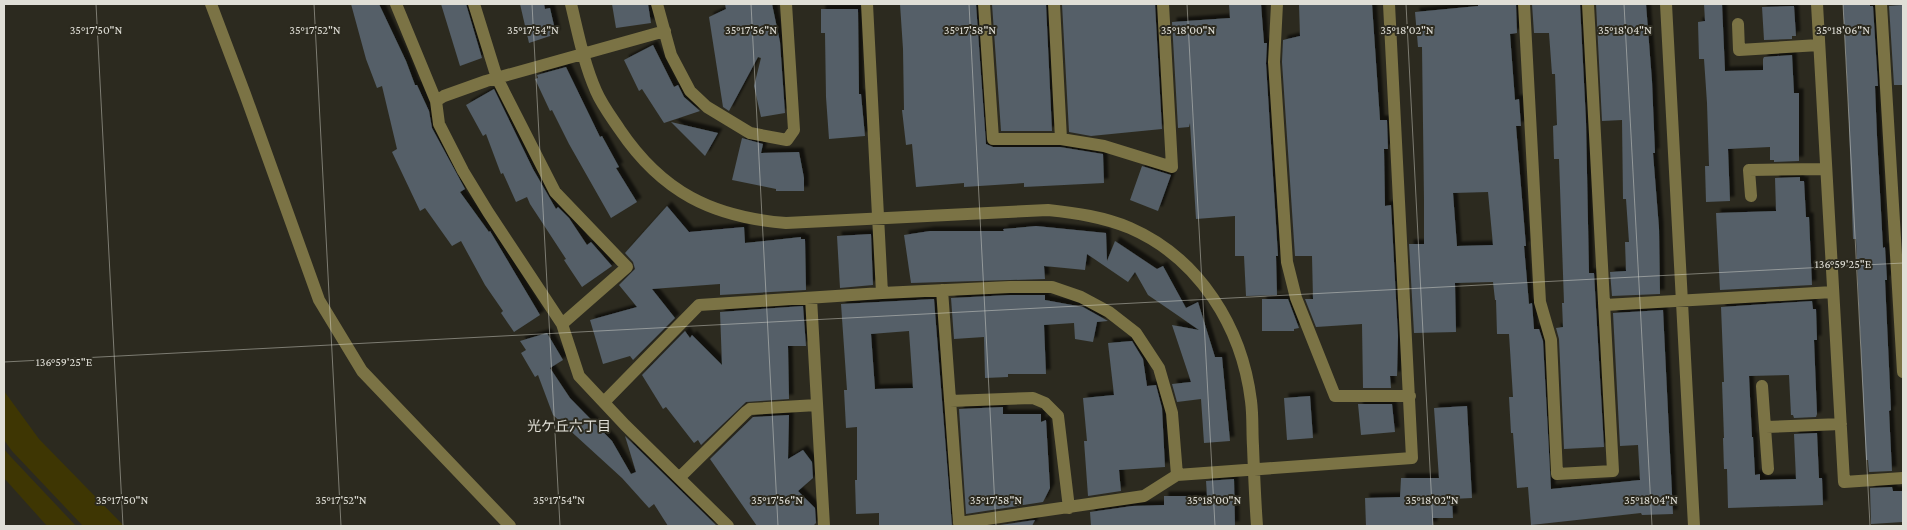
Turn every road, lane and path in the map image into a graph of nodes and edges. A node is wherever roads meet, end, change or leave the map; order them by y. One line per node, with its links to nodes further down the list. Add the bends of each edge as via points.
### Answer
1 (210, 4): 49 (street, via 318,300 362,371)
2 (396, 4): 23 (street)
3 (474, 4): 22 (street)
4 (570, 4): 21 (street)
5 (657, 4): 19 (street)
6 (786, 4): 19 (street, via 794,130 787,140 750,133 707,108 690,91 671,55)
7 (867, 4): 27 (street)
8 (984, 4): 24 (street, via 993,140)
9 (1054, 4): 24 (street)
10 (1163, 4): 24 (street, via 1172,166 1104,146)
11 (1278, 4): 37 (street, via 1274,62 1282,211 1287,262 1296,298 1335,396)
12 (1388, 4): 37 (street)
13 (1524, 4): 33 (street, via 1540,302 1551,340 1557,474 1613,471)
14 (1588, 4): 33 (street)
15 (1666, 4): 32 (street)
16 (1817, 4): 20 (street)
17 (1882, 4): 35 (street)
18 (1738, 24): 20 (street, via 1739,50)
19 (665, 31): 21 (street)
20 (1819, 45): 25 (street)
21 (583, 53): 22 (street); 27 (street, via 596,92 633,150 650,168 682,192 718,210 756,220)
22 (497, 78): 23 (street); 34 (street, via 555,192 626,267)
23 (436, 101): 34 (street, via 439,124 463,170)
24 (1061, 139)
25 (1826, 169): 26 (street, via 1749,170); 29 (street)
26 (1751, 196)
27 (878, 219): 30 (street); 43 (street, via 1048,210 1106,219 1155,241 1198,277 1233,334 1251,400)
28 (942, 290): 30 (street); 39 (street); 45 (street, via 1052,287 1109,312 1136,333 1159,368 1172,413)
29 (1833, 292): 32 (street); 41 (street)
30 (882, 293): 31 (street)
31 (811, 298): 38 (street, via 698,305); 40 (street)
32 (1682, 301): 33 (street); 53 (street)
33 (1604, 305)
34 (562, 324): 38 (street, via 579,376)
35 (1903, 372)
36 (1762, 386): 42 (street)
37 (1410, 396): 43 (street, via 1412,458)
38 (604, 402): 46 (street)
39 (950, 402): 48 (street, via 1033,398 1045,403 1058,416); 48 (street, via 959,523)
40 (817, 405): 46 (street, via 750,409); 51 (street)
41 (1841, 424): 42 (street); 47 (street, via 1844,482)
42 (1766, 427): 44 (street)
43 (1253, 468): 45 (street); 52 (street)
44 (1768, 468)
45 (1177, 475): 48 (street, via 1144,496)
46 (679, 478): 50 (street)
47 (1903, 478)
48 (1069, 508)
49 (510, 526)
50 (728, 526)
51 (824, 526)
52 (1257, 526)
53 (1694, 526)

